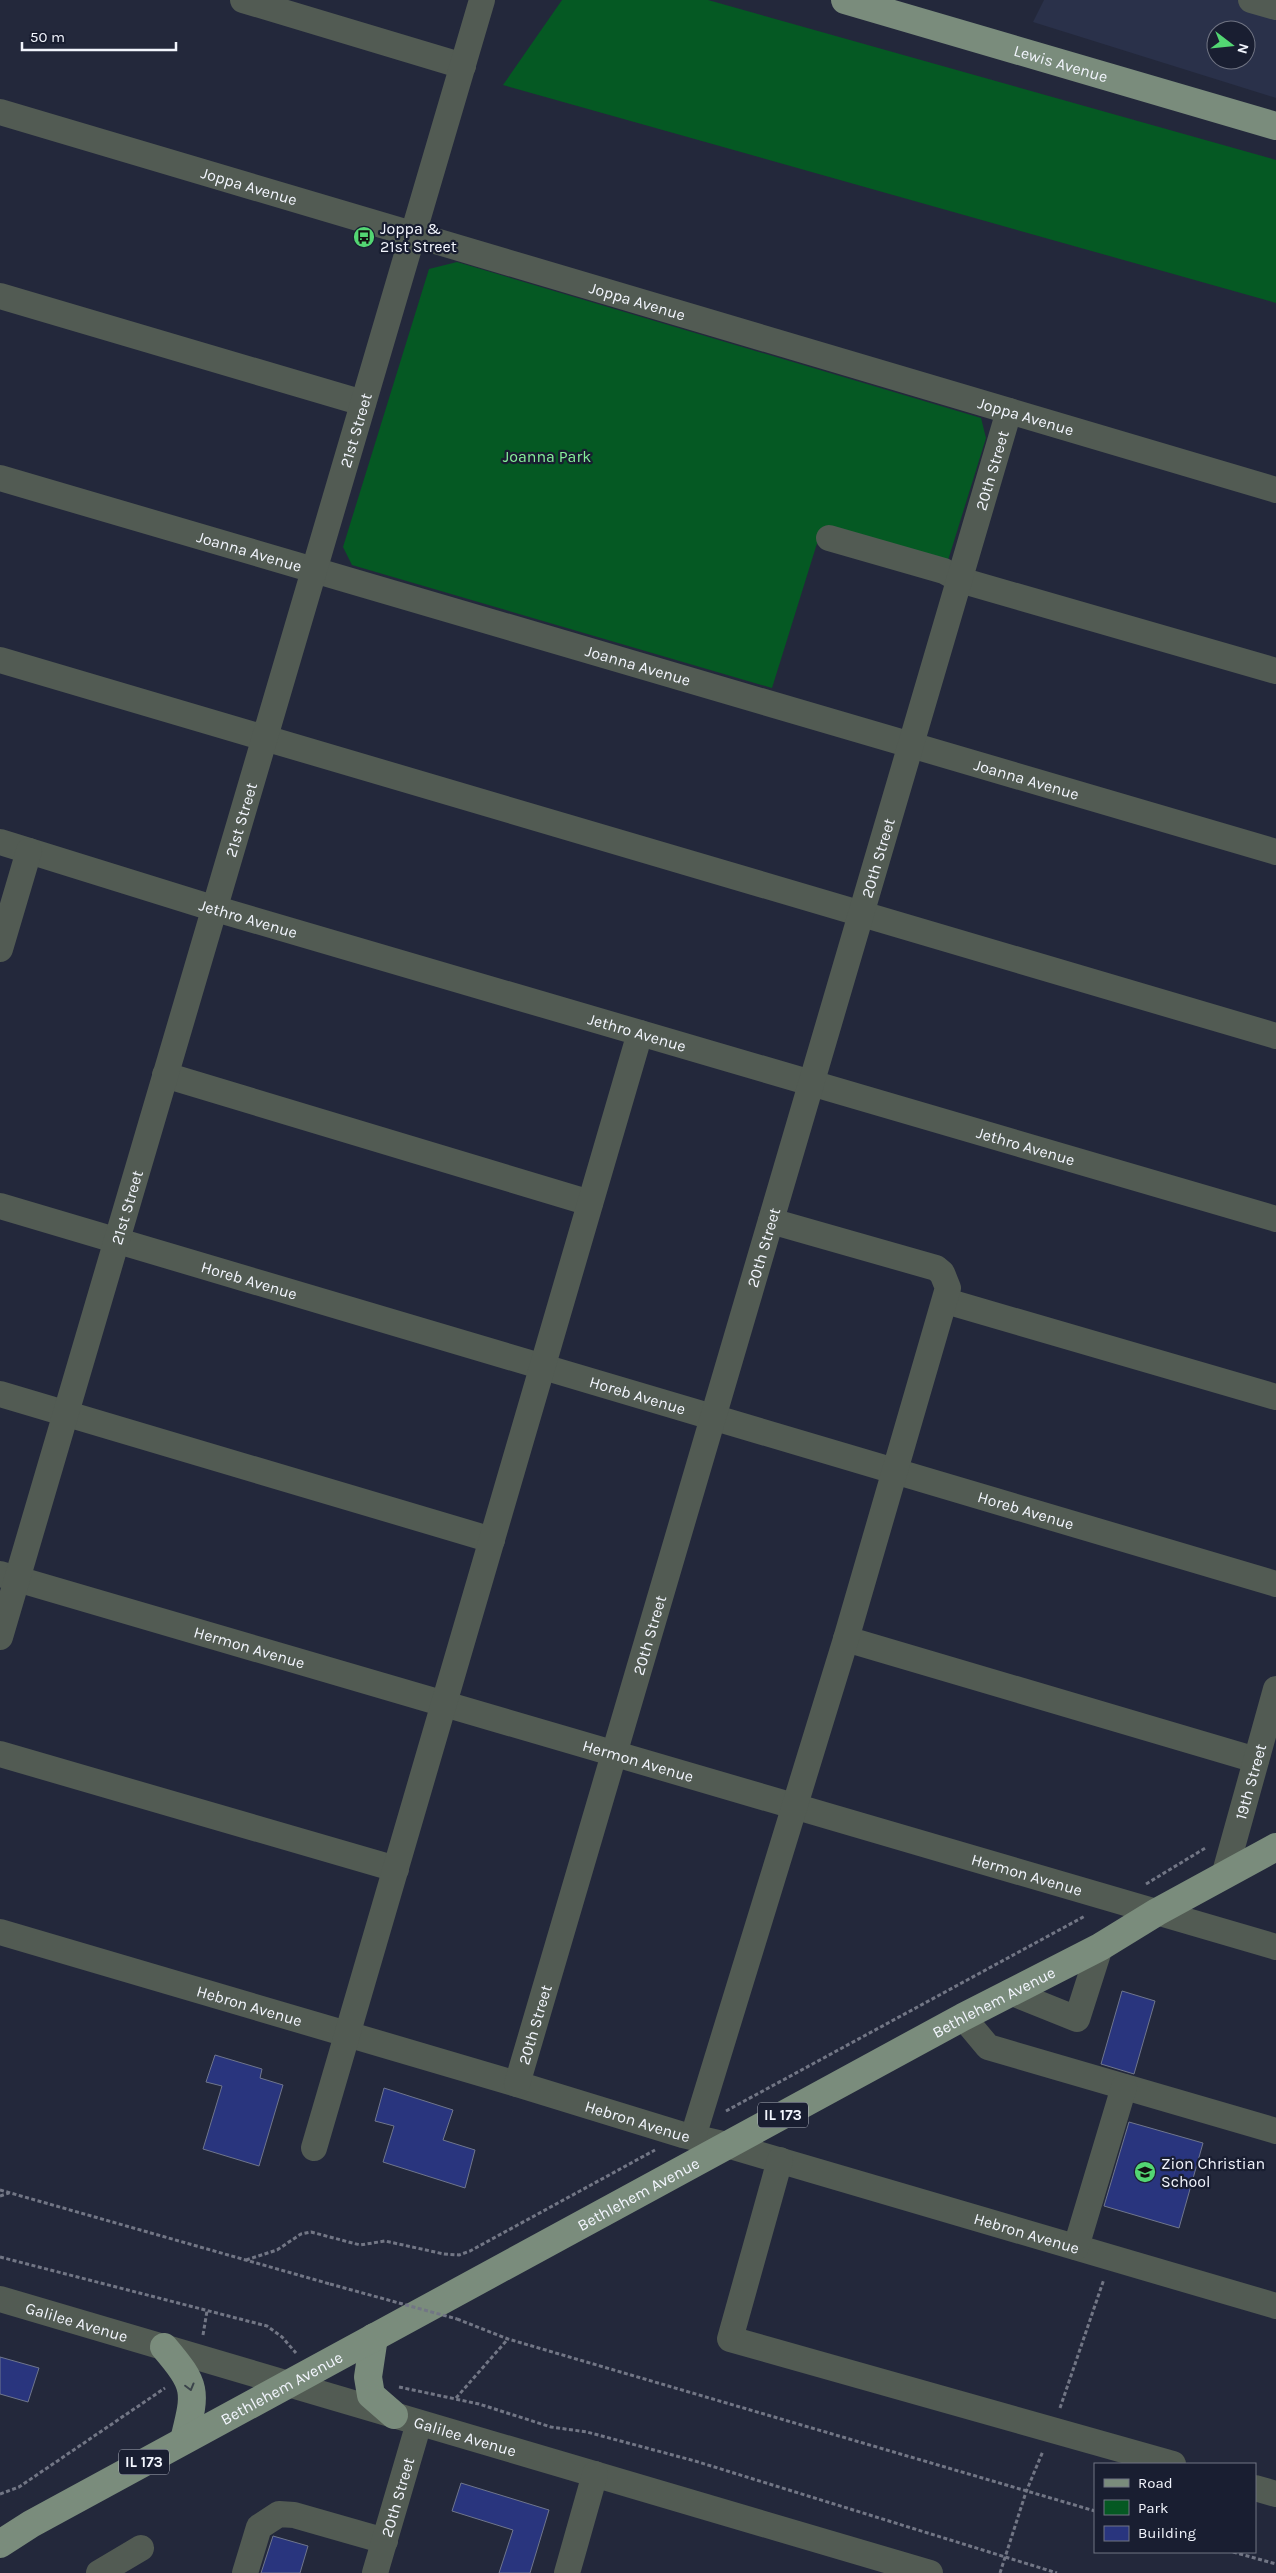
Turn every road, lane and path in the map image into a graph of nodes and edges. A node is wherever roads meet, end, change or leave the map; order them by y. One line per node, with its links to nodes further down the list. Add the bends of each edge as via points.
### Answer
1 (245, 0): 6 (street)
2 (482, 0): 6 (street, 21st Street)
3 (845, 0): 8 (main road, Lewis Avenue)
4 (1251, 0): 5 (street)
5 (1276, 7)
6 (463, 66): 9 (street, 21st Street)
7 (0, 112): 9 (street, Joppa Avenue)
8 (1276, 126)
9 (414, 235): 11 (street, 21st Street); 12 (street, Joppa Avenue)
10 (0, 296): 11 (street)
11 (364, 403): 16 (street, 21st Street)
12 (1009, 411): 14 (street, Joppa Avenue); 17 (street, 20th Street)
13 (0, 478): 16 (street, Joanna Avenue)
14 (1276, 490)
15 (828, 538): 17 (street, via 944,571)
16 (314, 571): 20 (street, 21st Street); 21 (street, Joanna Avenue)
17 (960, 580): 19 (street); 21 (street, 20th Street)
18 (0, 660): 20 (street)
19 (1276, 671)
20 (265, 738): 25 (street, 21st Street); 26 (street)
21 (910, 746): 24 (street, Joanna Avenue); 26 (street, 20th Street)
22 (0, 842): 23 (street, Jethro Avenue)
23 (29, 851): 25 (street, Jethro Avenue); 27 (street)
24 (1276, 852)
25 (214, 908): 28 (street, Jethro Avenue); 30 (street, 21st Street)
26 (861, 914): 29 (street); 31 (street, 20th Street)
27 (0, 949)
28 (640, 1033): 31 (street, Jethro Avenue); 32 (street)
29 (1276, 1036)
30 (165, 1076): 32 (street); 36 (street, 21st Street)
31 (811, 1084): 34 (street, Jethro Avenue); 35 (street, 20th Street)
32 (590, 1203): 38 (street)
33 (0, 1206): 36 (street, Horeb Avenue)
34 (1276, 1219)
35 (771, 1221): 37 (street, via 936,1268 947,1283); 42 (street, 20th Street)
36 (117, 1240): 38 (street, Horeb Avenue); 41 (street, 21st Street)
37 (946, 1301): 40 (street); 43 (street)
38 (543, 1366): 42 (street, Horeb Avenue); 44 (street)
39 (0, 1394): 41 (street)
40 (1276, 1397)
41 (66, 1413): 44 (street); 45 (street, 21st Street)
42 (714, 1416): 43 (street, Horeb Avenue); 52 (street, 20th Street)
43 (896, 1471): 46 (street, Horeb Avenue); 48 (street)
44 (492, 1540): 50 (street)
45 (8, 1576): 47 (street, 21st Street); 50 (street, Hermon Avenue)
46 (1276, 1584)
47 (0, 1637)
48 (846, 1639): 53 (street); 54 (street)
49 (1276, 1688): 53 (street, 19th Street)
50 (444, 1704): 52 (street, Hermon Avenue); 57 (street)
51 (0, 1754): 57 (street)
52 (614, 1754): 54 (street, Hermon Avenue); 67 (street, 20th Street)
53 (1256, 1760): 55 (street, 19th Street)
54 (795, 1806): 59 (street, Hermon Avenue); 70 (street)
55 (1237, 1828): 58 (street, 19th Street); 59 (path, via 1199,1854)
56 (1276, 1847): 58 (main road, Bethlehem Avenue / IL 173)
57 (396, 1869): 66 (street)
58 (1224, 1876): 60 (main road, Bethlehem Avenue / IL 173)
59 (1117, 1900): 60 (street, Hermon Avenue); 70 (path)
60 (1156, 1912): 62 (main road, Bethlehem Avenue / IL 173); 63 (street, Hermon Avenue)
61 (0, 1932): 66 (street, Hebron Avenue)
62 (1100, 1947): 64 (main road, Bethlehem Avenue / IL 173); 64 (street, via 1077,2019)
63 (1276, 1947)
64 (1010, 1992): 65 (main road, Bethlehem Avenue / IL 173)
65 (963, 2017): 68 (street, via 988,2047); 71 (main road, Bethlehem Avenue / IL 173)
66 (348, 2034): 67 (street, Hebron Avenue); 72 (street)
67 (517, 2084): 70 (street, Hebron Avenue)
68 (1124, 2087): 69 (street); 77 (street)
69 (1276, 2131)
70 (691, 2133): 71 (street, Hebron Avenue); 79 (path, via 470,2251 459,2254 421,2250 385,2241 360,2245 311,2232 301,2234 277,2250)
71 (727, 2145): 73 (street, Hebron Avenue); 83 (main road, Bethlehem Avenue / IL 173)
72 (314, 2148)
73 (780, 2160): 77 (street, Hebron Avenue); 95 (street, via 730,2339)
74 (0, 2190): 75 (path)
75 (11, 2193): 76 (path); 79 (path)
76 (0, 2196)
77 (1076, 2247): 81 (street, Hebron Avenue)
78 (0, 2257): 82 (path)
79 (246, 2260): 84 (path, bridge, via 457,2319)
80 (0, 2299): 86 (street, Galilee Avenue)
81 (1276, 2306)
82 (207, 2311): 85 (path); 87 (path, via 267,2326 282,2337)
83 (374, 2337): 88 (main road, Bethlehem Avenue / IL 173); 92 (main road, via 368,2377 371,2395)
84 (508, 2339): 91 (path); 100 (path)
85 (201, 2342)
86 (164, 2346): 88 (street, Galilee Avenue); 94 (main road, one-way to 94, via 192,2386 193,2402)
87 (298, 2356)
88 (290, 2383): 92 (street, Galilee Avenue); 94 (main road, Bethlehem Avenue / IL 173)
89 (171, 2384): 98 (path, via 19,2487)
90 (393, 2386): 91 (path)
91 (455, 2398): 111 (path, via 551,2427 587,2432 695,2461)
92 (394, 2415): 93 (street, Galilee Avenue)
93 (419, 2422): 96 (street, Galilee Avenue); 101 (street, 20th Street)
94 (184, 2440): 102 (main road, Bethlehem Avenue / IL 173)
95 (1169, 2463)
96 (595, 2474): 109 (street); 110 (street, Galilee Avenue)
97 (1256, 2488): 99 (street)
98 (0, 2494)
99 (1276, 2494)
100 (1094, 2511)
101 (385, 2541): 107 (street, via 294,2515 280,2514 259,2527); 108 (street, 20th Street)
102 (0, 2544)
103 (141, 2548): 106 (street)
104 (1237, 2553): 105 (path)
105 (1276, 2564)
106 (99, 2573)
107 (245, 2573)
108 (376, 2573)
109 (567, 2573)
110 (930, 2573)
111 (1057, 2573)

